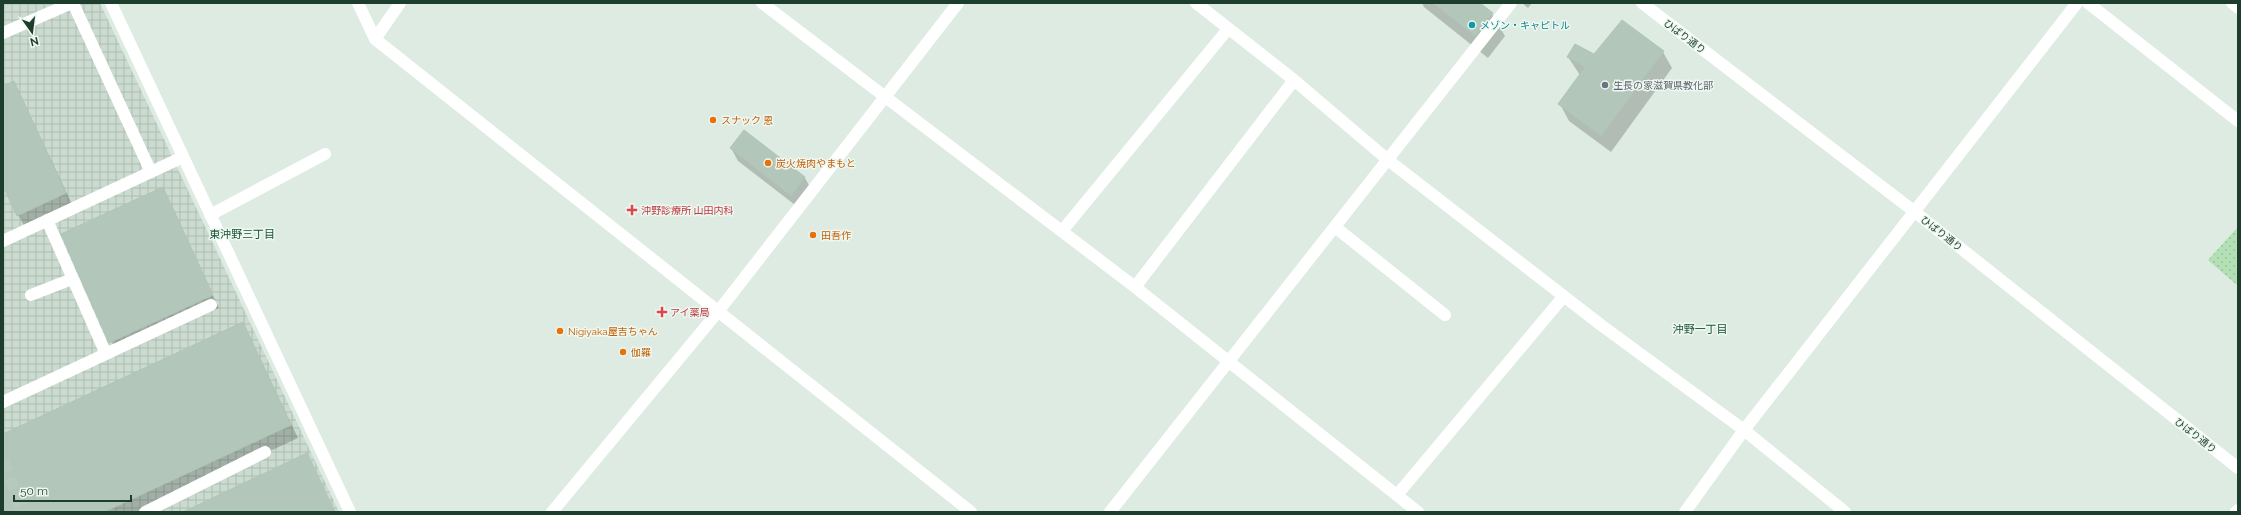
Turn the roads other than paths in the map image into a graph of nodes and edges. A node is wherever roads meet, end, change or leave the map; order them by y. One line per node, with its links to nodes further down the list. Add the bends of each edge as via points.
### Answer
1 (73, 3): 15 (street); 23 (street)
2 (111, 3): 21 (street)
3 (358, 3): 16 (street)
4 (400, 3): 16 (street)
5 (762, 3): 18 (street)
6 (958, 3): 18 (street)
7 (1196, 3): 14 (street)
8 (1511, 3): 22 (street)
9 (1642, 3): 24 (street, ひばり通り)
10 (2077, 3): 24 (street)
11 (2088, 3): 19 (street)
12 (2232, 3): 13 (street)
13 (2238, 8)
14 (1228, 29): 17 (street); 28 (street)
15 (3, 33)
16 (375, 39): 35 (street)
17 (1294, 80): 22 (street); 31 (street)
18 (886, 98): 28 (street); 35 (street)
19 (2238, 121)
20 (325, 154): 25 (street)
21 (183, 157): 23 (street); 25 (street)
22 (1388, 160): 27 (street); 33 (street)
23 (151, 172): 26 (street)
24 (1915, 212): 40 (street); 42 (street, ひばり通り)
25 (210, 215): 45 (street)
26 (46, 220): 29 (street); 30 (street)
27 (1335, 227): 36 (street); 38 (street)
28 (1062, 231): 31 (street)
29 (3, 241)
30 (72, 279): 32 (street); 37 (street)
31 (1135, 287): 38 (street)
32 (31, 296)
33 (1564, 296): 40 (street); 43 (street)
34 (211, 305): 37 (street)
35 (718, 313): 46 (street); 47 (street)
36 (1445, 315)
37 (106, 354): 39 (street)
38 (1228, 361): 43 (street); 48 (street)
39 (3, 402)
40 (1744, 430): 50 (street); 51 (street)
41 (265, 452): 44 (street)
42 (2238, 468)
43 (1396, 495): 49 (street)
44 (145, 512)
45 (350, 512)
46 (552, 512)
47 (971, 512)
48 (1110, 512)
49 (1418, 512)
50 (1685, 512)
51 (1846, 512)

